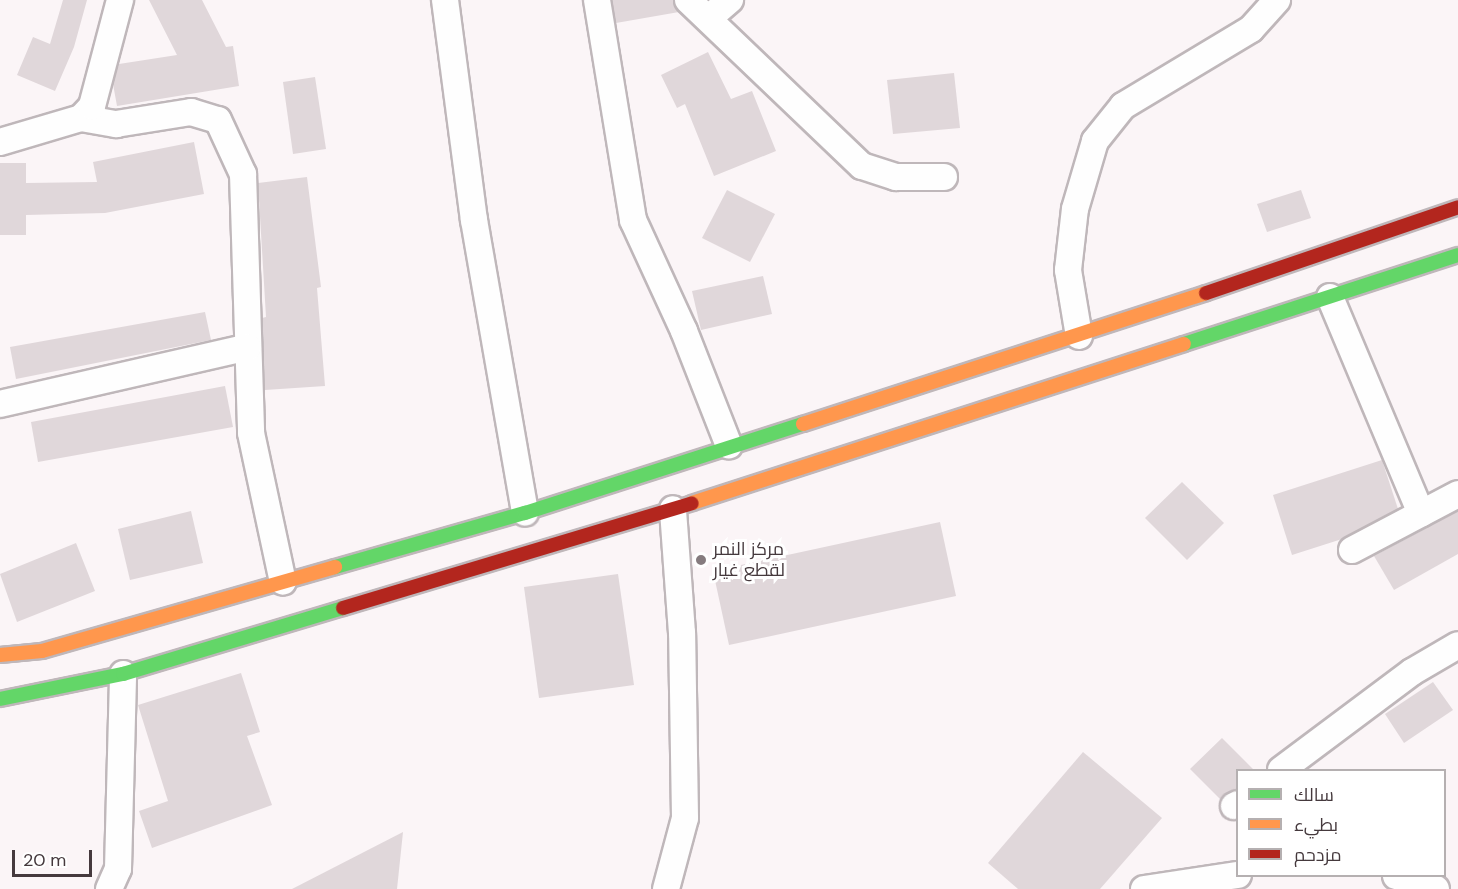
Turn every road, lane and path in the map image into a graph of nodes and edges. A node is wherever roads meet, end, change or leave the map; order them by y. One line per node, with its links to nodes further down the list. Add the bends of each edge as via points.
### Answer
1 (120, 0): 8 (street, via 92,106)
2 (445, 0): 22 (street, via 474,220)
3 (597, 0): 18 (street, via 633,220 684,331)
4 (688, 0): 7 (street)
5 (730, 0): 7 (street)
6 (1277, 0): 14 (street, via 1251,29 1123,106 1095,141 1075,209 1068,270)
7 (709, 18): 10 (street, via 861,166 896,177)
8 (81, 118): 9 (street); 15 (street, via 116,124 191,112 218,120 243,174)
9 (0, 142)
10 (944, 177)
11 (1458, 207): 14 (street)
12 (1458, 255): 13 (street)
13 (1330, 297): 19 (street); 23 (street)
14 (1079, 336): 17 (street)
15 (248, 347): 16 (street); 25 (street, via 251,433)
16 (0, 404)
17 (806, 421): 18 (street); 19 (street)
18 (729, 446): 22 (street)
19 (820, 464): 21 (street)
20 (1458, 494): 23 (street)
21 (674, 509): 28 (street); 34 (street, via 682,633 685,818)
22 (525, 513): 25 (street)
23 (1421, 514): 24 (street)
24 (1352, 550)
25 (283, 582): 27 (street, via 42,651)
26 (1458, 645): 30 (street, via 1412,672)
27 (0, 655)
28 (123, 674): 29 (street); 33 (street, via 118,869)
29 (0, 699)
30 (1284, 769)
31 (1236, 875): 35 (street)
32 (1399, 877): 36 (street)
33 (109, 889)
34 (666, 889)
35 (1144, 889)
36 (1436, 889)

